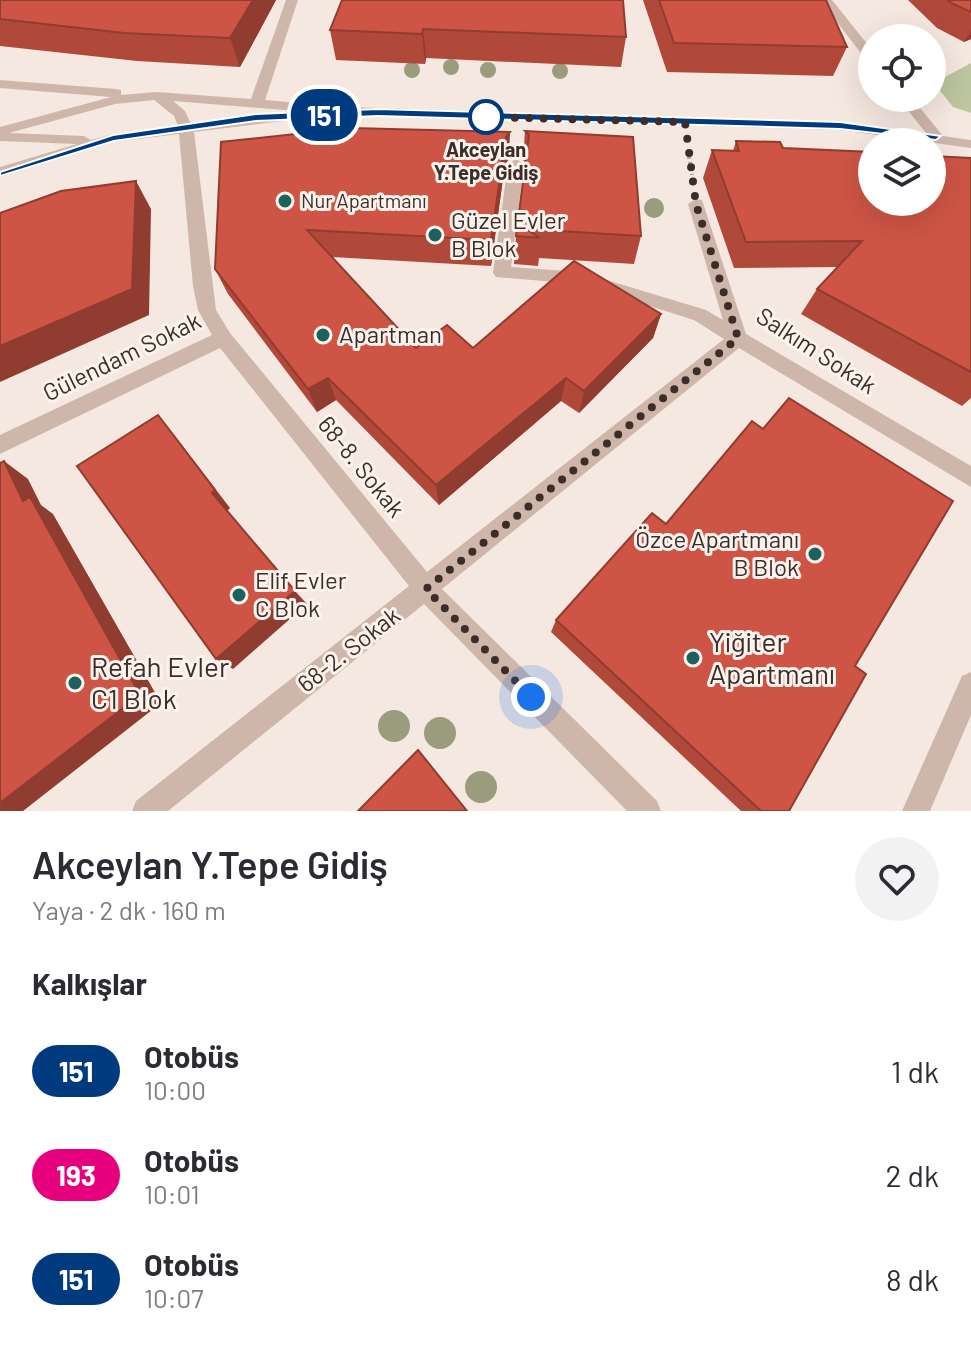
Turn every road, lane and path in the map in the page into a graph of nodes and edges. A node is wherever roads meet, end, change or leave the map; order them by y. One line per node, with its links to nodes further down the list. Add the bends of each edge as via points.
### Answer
1 (292, 0): 6 (street)
2 (826, 0): 3 (street)
3 (858, 40)
4 (0, 84): 5 (street)
5 (156, 96): 6 (street); 10 (street, via 180,114); 13 (street, via 100,103)
6 (257, 103): 8 (street)
7 (916, 112): 12 (street)
8 (378, 113): 9 (street); 10 (street, via 256,118)
9 (685, 122): 11 (street); 19 (path)
10 (186, 128): 14 (street); 20 (street, 68-8. Sokak, via 202,286 207,310)
11 (859, 128)
12 (929, 128)
13 (0, 134): 14 (street, via 47,140)
14 (113, 138): 18 (street)
15 (946, 138): 16 (street)
16 (971, 144)
17 (516, 164): 21 (street, via 502,273 580,278 700,315)
18 (0, 172)
19 (696, 204): 21 (street, Salkım Sokak)
20 (223, 338): 22 (street, Gülendam Sokak); 24 (street, 68-8. Sokak)
21 (738, 338): 23 (street, Salkım Sokak); 24 (street, 68-2. Sokak)
22 (0, 445)
23 (971, 477)
24 (426, 589): 26 (street, 68-2. Sokak); 27 (street, 68-8. Sokak)
25 (971, 685): 28 (street)
26 (146, 811)
27 (647, 811)
28 (916, 811)

